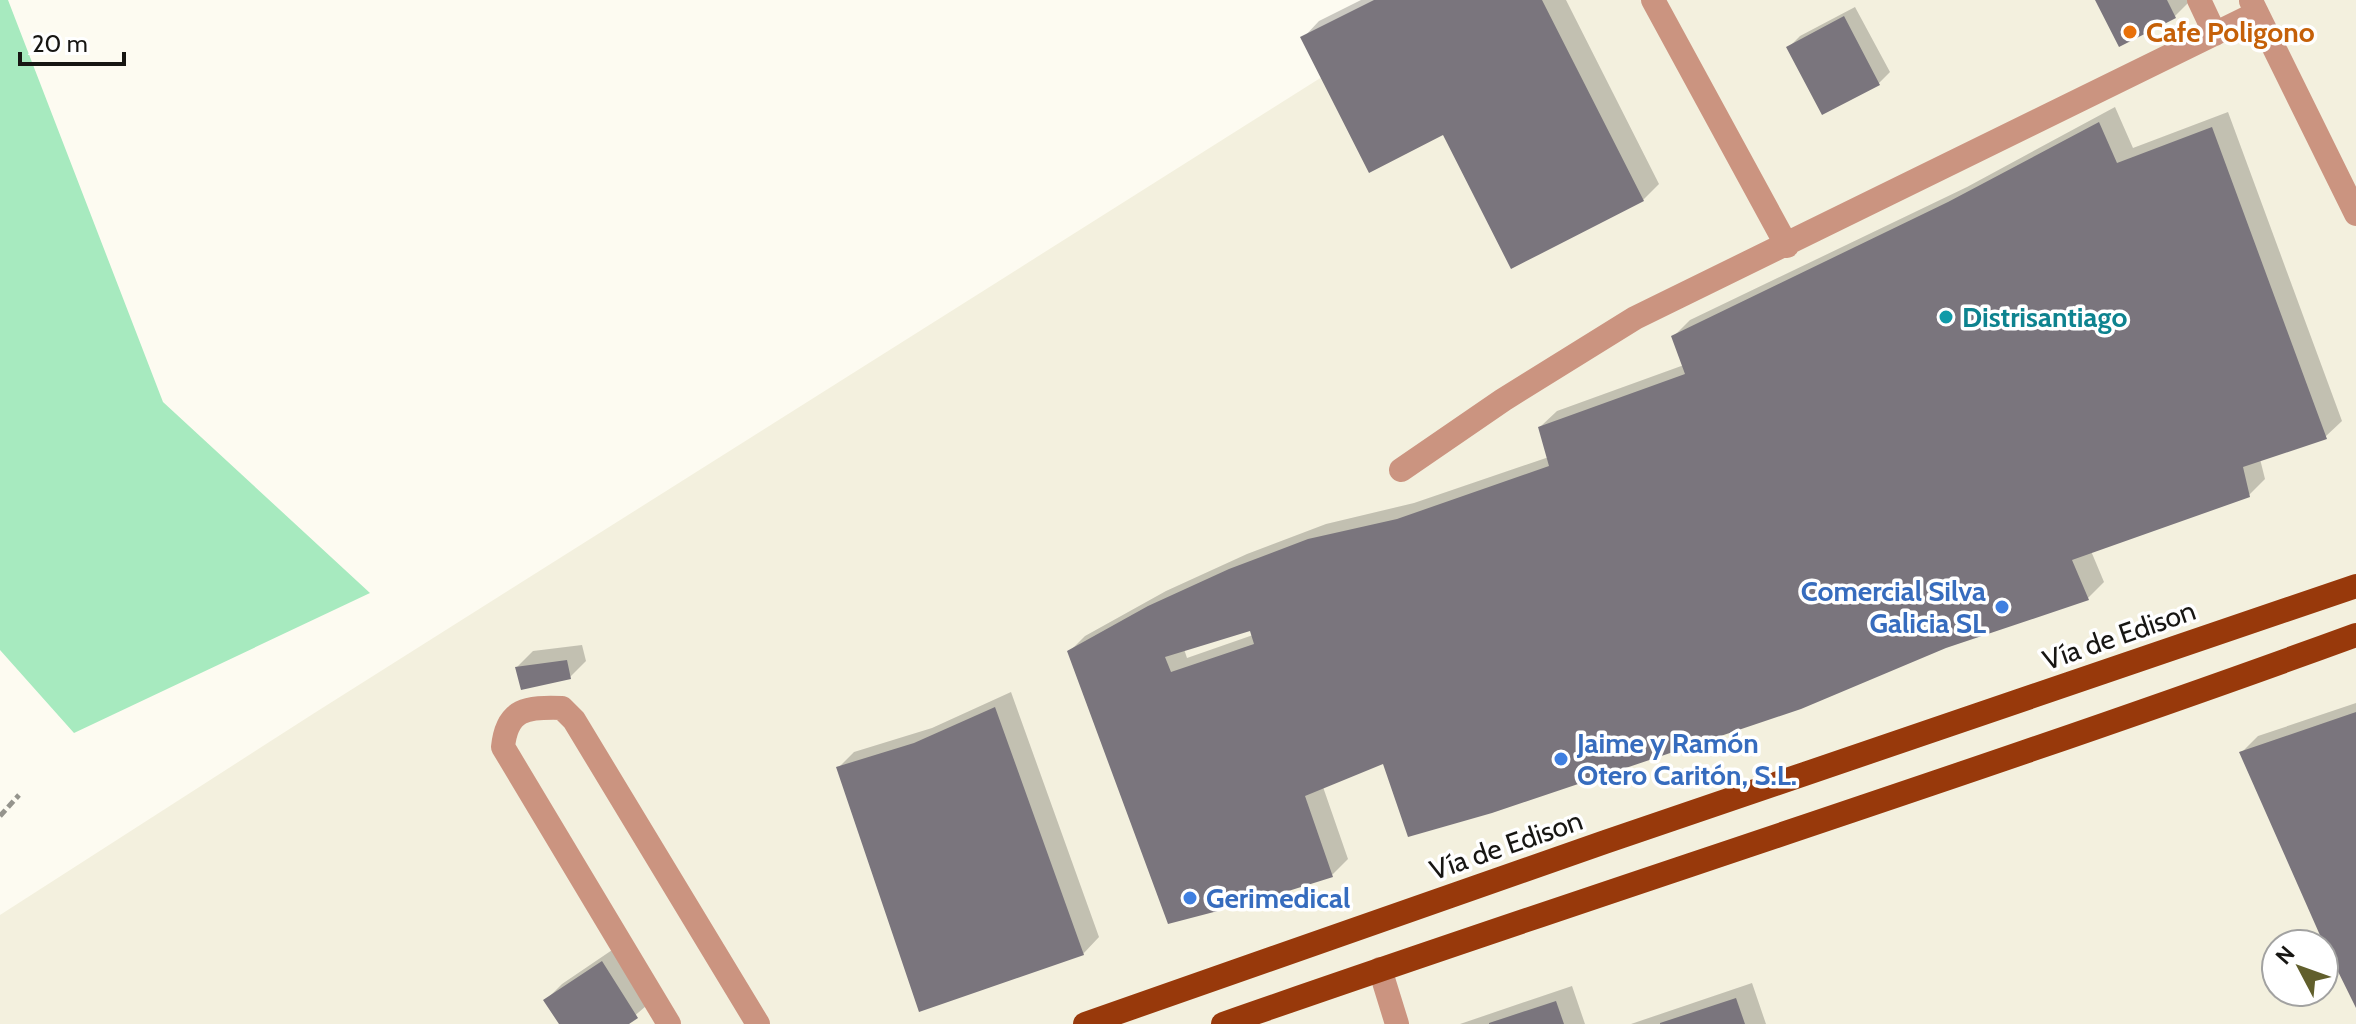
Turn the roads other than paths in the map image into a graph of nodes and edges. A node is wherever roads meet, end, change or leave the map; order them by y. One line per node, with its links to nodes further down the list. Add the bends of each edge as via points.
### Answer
1 (1653, 0): 6 (street)
2 (2199, 0): 4 (street)
3 (2254, 6): 4 (street); 5 (street)
4 (2215, 34): 6 (street)
5 (2356, 214)
6 (1787, 246): 7 (street, via 1635,318)
7 (1401, 470)
8 (2356, 586): 13 (main road, Vía de Edison)
9 (2356, 635): 10 (main road, via 2151,710)
10 (1380, 969): 14 (main road); 15 (street)
11 (669, 1024): 12 (street, via 503,747 513,716 535,707 562,708 574,720)
12 (758, 1024)
13 (1085, 1024)
14 (1223, 1024)
15 (1397, 1024)

